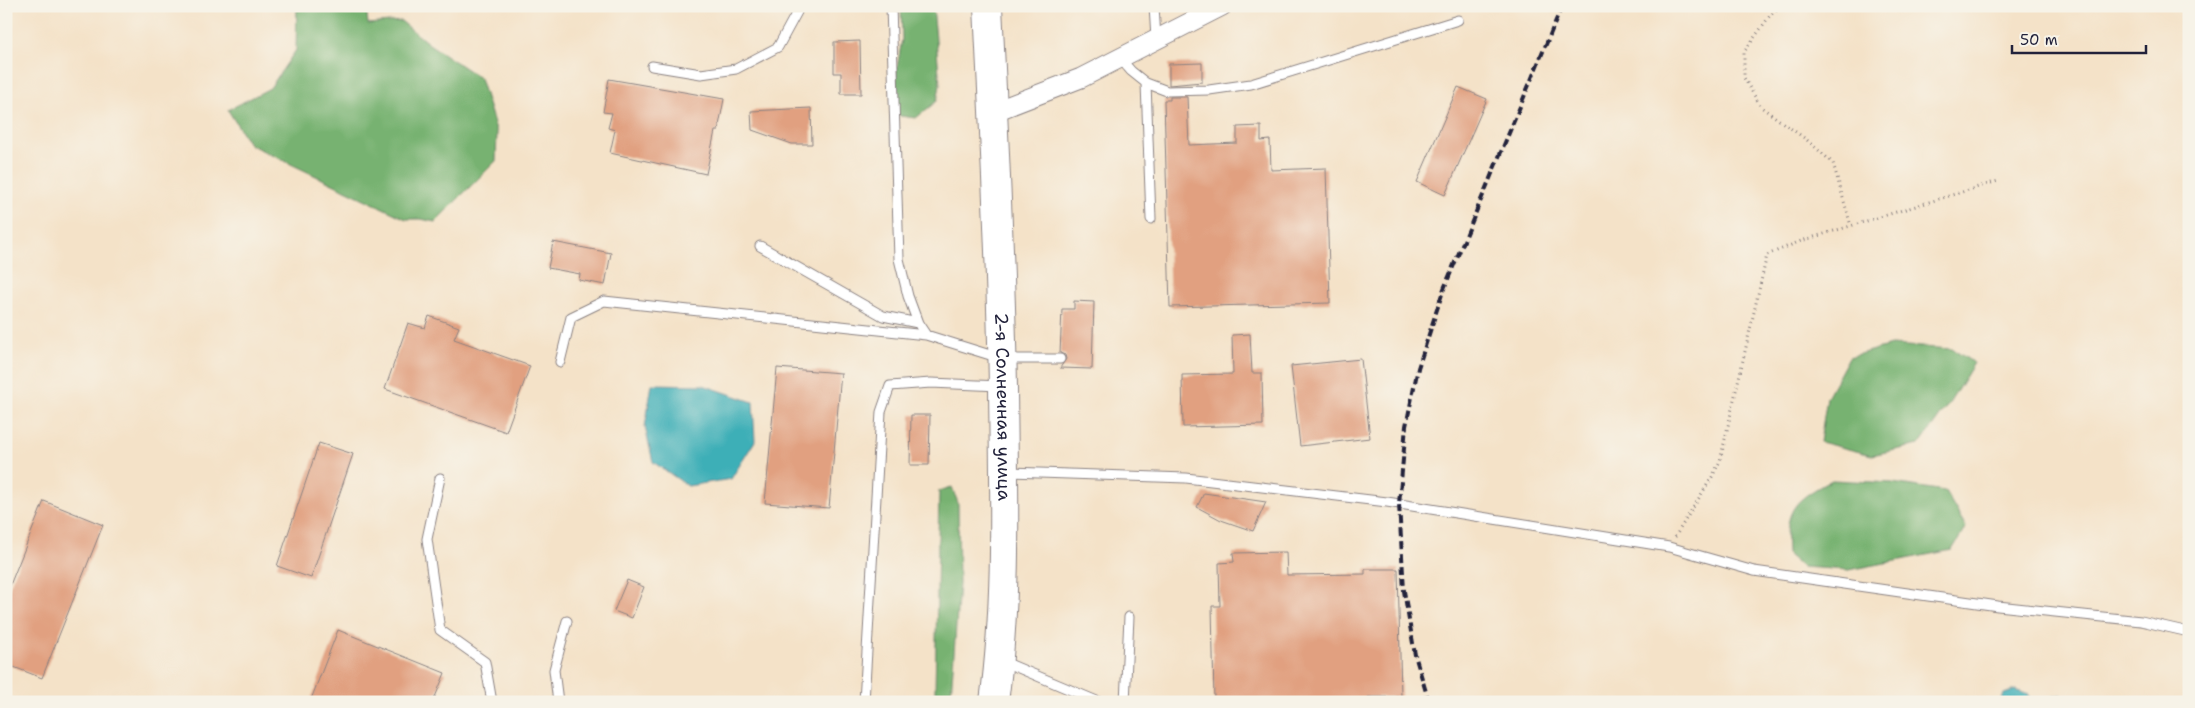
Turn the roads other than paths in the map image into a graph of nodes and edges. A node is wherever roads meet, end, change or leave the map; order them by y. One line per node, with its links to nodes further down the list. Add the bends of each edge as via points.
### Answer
1 (797, 6): 9 (lane, via 797,12 778,47 736,69 701,74)
2 (891, 6): 14 (lane, via 899,258)
3 (988, 6): 11 (main road, 2-я Солнечная улица)
4 (1154, 6): 7 (lane)
5 (1222, 6): 7 (street)
6 (1458, 20): 10 (lane, via 1251,84 1167,91)
7 (1156, 40): 8 (street)
8 (1119, 57): 10 (lane); 11 (street, via 1081,78)
9 (652, 66)
10 (1146, 83): 12 (lane)
11 (993, 112): 16 (main road, 2-я Солнечная улица)
12 (1151, 219)
13 (760, 246): 14 (lane, via 883,316)
14 (918, 323): 15 (lane)
15 (926, 335): 16 (lane); 18 (lane, via 604,301 571,318)
16 (1003, 359): 17 (lane); 19 (main road, 2-я Солнечная улица)
17 (1060, 359)
18 (560, 362)
19 (1003, 386): 20 (main road, 2-я Солнечная улица); 28 (lane, via 931,383 890,386 881,412)
20 (1005, 472): 24 (lane, via 1186,478 1252,484 1669,546 1754,570 1998,606 2142,621); 25 (main road, 2-я Солнечная улица)
21 (440, 478): 26 (lane, via 427,538 440,630 485,662)
22 (1129, 617): 31 (lane)
23 (567, 621): 27 (lane, via 554,670)
24 (2189, 632)
25 (1000, 660): 29 (main road, 2-я Солнечная улица); 30 (lane)
26 (492, 702)
27 (558, 702)
28 (864, 702)
29 (994, 702)
30 (1099, 702)
31 (1125, 702)

